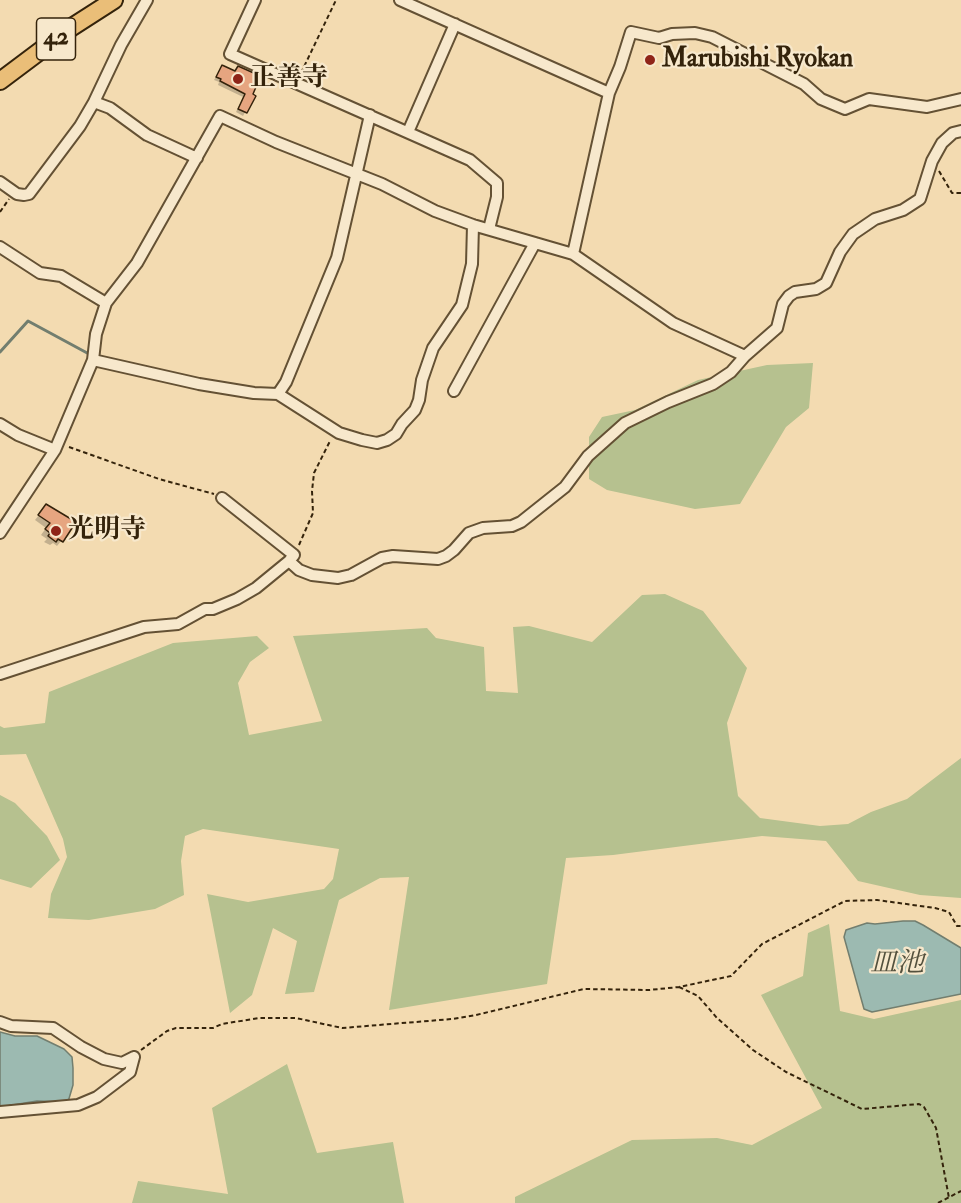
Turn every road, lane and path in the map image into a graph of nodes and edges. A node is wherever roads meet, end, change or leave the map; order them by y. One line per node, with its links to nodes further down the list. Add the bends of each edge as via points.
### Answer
1 (114, 0): 7 (highway, 42)
2 (147, 0): 11 (street)
3 (255, 0): 8 (street, via 230,54)
4 (336, 0): 8 (path)
5 (400, 0): 6 (street)
6 (454, 24): 9 (street); 14 (street)
7 (0, 81)
8 (297, 83): 12 (street)
9 (609, 93): 10 (street, via 631,32 658,38 695,33 712,37 845,109 869,99 927,107); 26 (street)
10 (961, 99)
11 (94, 102): 15 (street, via 110,108 147,135); 19 (street, via 29,194)
12 (370, 115): 14 (street); 17 (street)
13 (961, 131): 16 (street, via 942,143)
14 (408, 132): 23 (street, via 470,160 497,183)
15 (197, 158): 17 (street, via 220,116); 27 (street, via 137,263)
16 (932, 161): 20 (path, via 952,193); 28 (street, via 920,199 903,210 875,219 853,234 826,283 789,296 777,328)
17 (357, 173): 22 (street); 31 (street, via 337,258)
18 (0, 182): 19 (street)
19 (14, 191): 21 (path)
20 (961, 193)
21 (0, 212)
22 (473, 225): 23 (street); 33 (street, via 468,287 462,305 433,348 415,410 396,434 377,443)
23 (489, 230): 24 (street)
24 (535, 243): 26 (street); 30 (street)
25 (0, 247): 27 (street, via 40,273 61,276)
26 (573, 254): 28 (street, via 674,323)
27 (106, 303): 29 (street)
28 (745, 356): 37 (street, via 723,379 625,423 588,456 565,487 521,522 469,533 446,556 382,558 338,578 299,570)
29 (93, 360): 31 (street, via 199,384); 34 (street)
30 (454, 391)
31 (278, 394): 33 (street)
32 (0, 424): 34 (street, via 18,435)
33 (337, 431): 37 (path, via 314,473 314,513)
34 (56, 448): 35 (path, via 63,445); 36 (street)
35 (222, 498): 37 (street)
36 (0, 533)
37 (292, 558): 38 (street, via 237,599 204,609 178,624 144,627)
38 (0, 674)
39 (961, 926): 40 (path, via 957,926 949,912 935,908 877,900 845,901 762,944 731,976)
40 (679, 987): 42 (path, via 584,989 476,1015 342,1028 296,1018 259,1018 213,1028 176,1028 149,1042); 45 (path, via 698,996 753,1050 786,1072 839,1098 862,1109 919,1104 924,1107 936,1128)
41 (0, 1022): 42 (street, via 53,1028 104,1059 122,1063)
42 (134, 1057): 43 (street, via 130,1072 97,1097 78,1105)
43 (0, 1112)
44 (961, 1191): 45 (path)
45 (949, 1198): 46 (path)
46 (938, 1203)

